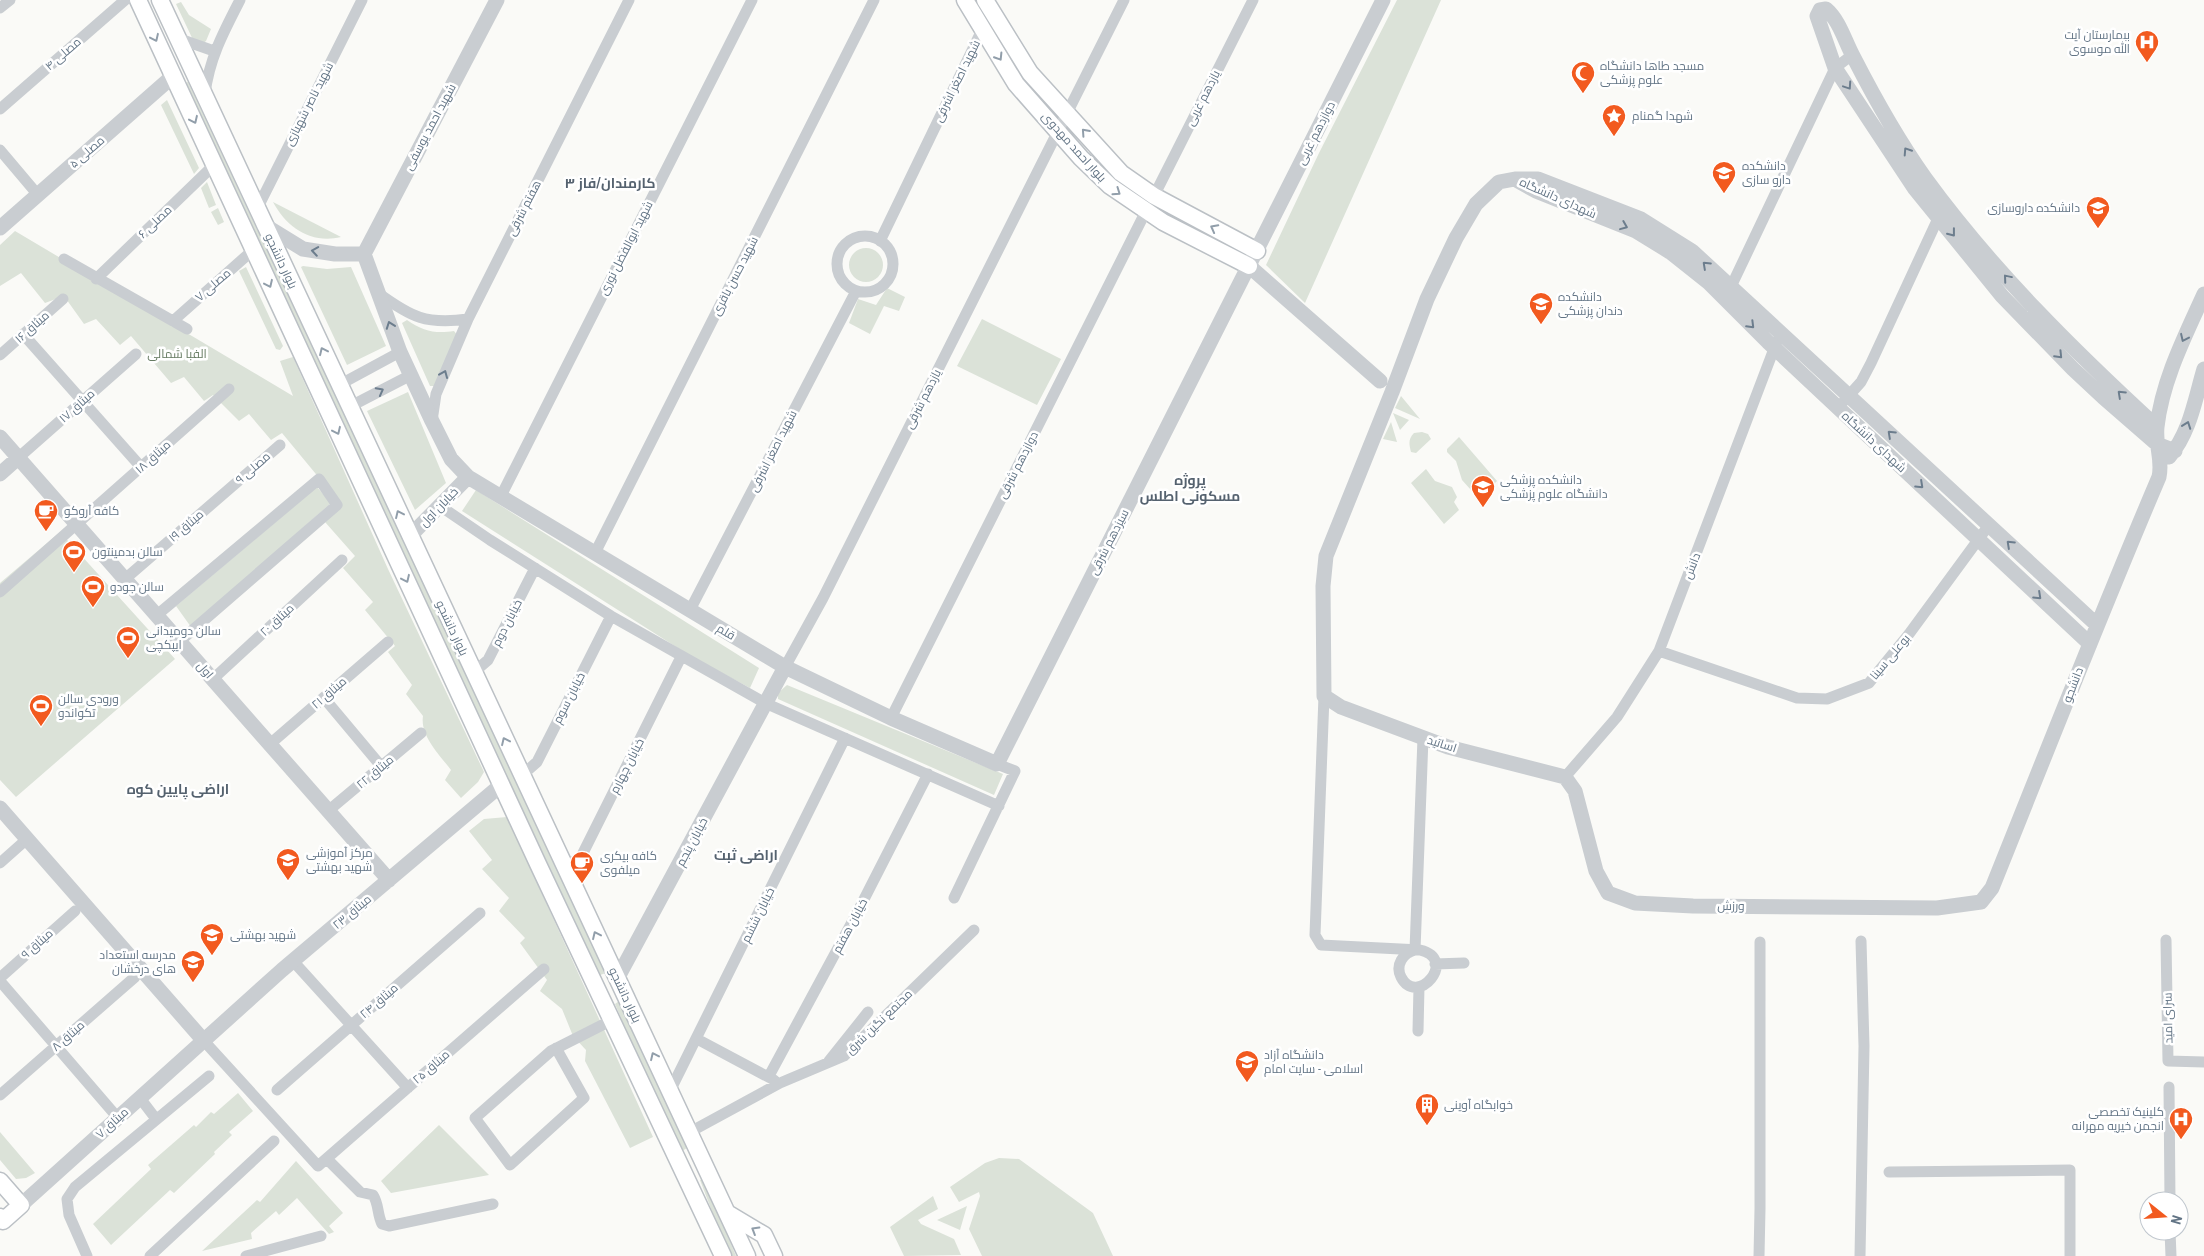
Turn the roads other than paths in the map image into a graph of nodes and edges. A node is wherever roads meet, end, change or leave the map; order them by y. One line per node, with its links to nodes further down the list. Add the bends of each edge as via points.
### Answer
1 (10, 0): 16 (street)
2 (125, 0): 25 (street, مصلی ۴)
3 (138, 0): 23 (main road, بلوار دانشجو, one-way to 23)
4 (160, 0): 18 (main road, بلوار دانشجو)
5 (240, 0): 19 (street)
6 (362, 0): 33 (street, شهید ناصر شهبازی)
7 (497, 0): 41 (street, شهید احمد یوسفی)
8 (629, 0): 50 (street, هفتم شرقی)
9 (752, 0): 80 (street, شهید ابوالفضل نوری)
10 (874, 0): 86 (street, شهید حسن باقری)
11 (965, 0): 17 (main road, بلوار احمد مهدوی)
12 (1124, 0): 26 (street, یازدهم شرقی)
13 (1253, 0): 32 (street, یازدهم غربی)
14 (1383, 0): 40 (street, دوازدهم غربی)
15 (991, 4): 26 (main road, بلوار احمد مهدوی, via 1030,73)
16 (0, 8)
17 (982, 30): 28 (main road, بلوار احمد مهدوی, one-way to 28, via 1016,84); 38 (street, شهید اصغر اشرفی)
18 (177, 38): 19 (street); 21 (main road, بلوار دانشجو)
19 (214, 51): 24 (street)
20 (1852, 56): 22 (street); 22 (street, via 1833,15 1826,9 1820,10 1817,16); 27 (street)
21 (189, 65): 23 (main road); 24 (main road, بلوار دانشجو)
22 (1835, 68): 27 (street, one-way to 27); 47 (street)
23 (173, 76): 30 (main road, بلوار دانشجو, one-way to 30); 31 (street, مصلی ۵)
24 (204, 96): 33 (main road, بلوار دانشجو)
25 (0, 109)
26 (1067, 113): 28 (street, یازدهم شرقی); 32 (main road, بلوار احمد مهدوی, one-way to 26, via 1121,173)
27 (1881, 123): 34 (street, via 1914,189)
28 (1059, 130): 35 (main road, بلوار احمد مهدوی, one-way to 35, via 1081,158 1110,186); 100 (street, یازدهم شرقی, via 827,589)
29 (0, 150): 31 (street)
30 (214, 165): 39 (main road, بلوار دانشجو); 44 (street, مصلی ۶)
31 (38, 195): 37 (street, مصلی ۵)
32 (1154, 196): 40 (main road, بلوار احمد مهدوی, one-way to 32)
33 (257, 209): 36 (main road, بلوار دانشجو)
34 (1942, 210): 64 (street, via 1871,363); 69 (street, one-way to 34, via 2109,383); 71 (street, one-way to 71, via 2002,296 2073,370)
35 (1146, 211): 43 (main road, بلوار احمد مهدوی); 106 (street, دوازدهم شرقی)
36 (264, 225): 41 (street, one-way to 36, via 303,249); 62 (main road, بلوار دانشجو, one-way to 36)
37 (0, 228)
38 (880, 241): 45 (street, via 892,259 888,280 870,292); 45 (street, via 859,237 841,249 837,263 840,277)
39 (253, 250): 51 (street, مصلی ۷); 116 (main road, بلوار دانشجو, one-way to 116)
40 (1257, 251): 43 (street, دوازدهم غربی)
41 (364, 254): 46 (street, قلم)
42 (64, 259): 44 (street)
43 (1249, 266): 61 (street); 111 (street, سیزدهم شرقی)
44 (96, 279): 51 (street)
45 (856, 291): 91 (street, شهید اصغر اشرفی)
46 (378, 293): 50 (street, via 403,312 427,320); 56 (street, قلم, one-way to 46)
47 (1728, 293): 53 (street, شهدای دانشگاه); 55 (street, شهدای دانشگاه, one-way to 55); 103 (street, شهدای دانشگاه, via 1636,230 1536,191 1515,179 1499,182 1476,204 1427,299 1326,556 1323,586)
48 (2204, 294): 69 (street, one-way to 69, via 2179,348)
49 (63, 299): 54 (street, میثاق ۱۶)
50 (468, 319): 68 (street, هفتم شرقی, one-way to 50, via 436,394)
51 (173, 320): 52 (street)
52 (186, 329)
53 (1781, 333): 55 (street, دانش); 64 (street, شهدای دانشگاه)
54 (23, 334): 58 (street, میثاق ۱۶); 65 (street)
55 (1774, 347): 67 (street, شهدای دانشگاه); 98 (street, دانش)
56 (400, 352): 60 (street, قلم); 62 (street)
57 (136, 354): 65 (street, میثاق ۱۷)
58 (0, 355)
59 (2204, 370): 73 (street, one-way to 59, via 2188,426)
60 (410, 375): 66 (street, one-way to 60); 68 (street, قلم)
61 (1380, 381)
62 (339, 385): 66 (main road, بلوار دانشجو)
63 (229, 389): 76 (street, میثاق ۱۸)
64 (1850, 396): 67 (street); 83 (street, شهدای دانشگاه, one-way to 64)
65 (82, 402): 74 (street, میثاق ۱۷); 76 (street)
66 (349, 407): 84 (main road, بلوار دانشجو, one-way to 66)
67 (1837, 407): 85 (street, شهدای دانشگاه, one-way to 85)
68 (432, 421): 78 (street, قلم, via 451,459)
69 (2157, 427): 71 (street)
70 (0, 437): 74 (street, اول)
71 (2157, 444): 73 (street); 75 (street)
72 (280, 445): 79 (street, مصلی ۹)
73 (2175, 451): 75 (street)
74 (18, 458): 77 (street); 82 (street, اول)
75 (2162, 466): 94 (street, دانشجو)
76 (141, 467): 82 (street, میثاق ۱۸)
77 (0, 474)
78 (468, 477): 80 (street, قلم); 81 (street, خیابان اول)
79 (225, 492): 89 (street, میثاق ۱۹)
80 (501, 496): 86 (street, قلم)
81 (440, 506): 84 (street, خیابان اول); 88 (street)
82 (77, 524): 89 (street, اول); 90 (street, میثاق ۱۸)
83 (1988, 525): 85 (street, بوعلی سینا); 94 (street, شهدای دانشگاه, one-way to 83)
84 (410, 536): 101 (main road, بلوار دانشجو)
85 (1978, 540): 97 (street, شهدای دانشگاه, one-way to 97); 98 (street, بوعلی سینا, via 1869,683 1827,699 1797,698)
86 (595, 553): 91 (street, قلم)
87 (342, 560): 102 (street, میثاق ۲۰)
88 (536, 568): 93 (street); 101 (street, خیابان دوم, via 488,660)
89 (125, 580): 92 (street, اول)
90 (0, 592)
91 (690, 610): 100 (street, قلم)
92 (157, 615): 95 (street, اول); 95 (street, via 319,479 337,505)
93 (611, 616): 99 (street); 114 (street, خیابان سوم, via 537,762)
94 (2097, 625): 97 (street, دانشجو)
95 (180, 641): 102 (street, اول)
96 (388, 642): 104 (street, میثاق ۲۱)
97 (2090, 644): 125 (street, دانشجو, via 1992,888)
98 (1659, 651): 115 (street, دانش, via 1617,718)
99 (682, 657): 105 (street); 122 (street, خیابان چهارم, via 581,856)
100 (784, 667): 105 (street, خیابان پنجم); 106 (street, قلم)
101 (473, 673): 114 (main road, بلوار دانشجو, one-way to 101)
102 (213, 679): 110 (street, اول)
103 (1324, 696): 109 (street, اساتید, via 1340,707); 132 (street, via 1316,935 1321,945)
104 (324, 698): 110 (street, میثاق ۲۱); 112 (street)
105 (765, 704): 108 (street); 139 (street, خیابان پنجم)
106 (891, 718): 111 (street, قلم)
107 (421, 733): 112 (street, میثاق ۲۲)
108 (845, 738): 113 (street); 146 (street, خیابان ششم)
109 (1423, 738): 115 (street, اساتید); 132 (street)
110 (270, 744): 119 (street, اول)
111 (996, 764): 117 (street, via 1015,771)
112 (381, 766): 119 (street, میثاق ۲۲)
113 (928, 774): 117 (street); 153 (street, خیابان هفتم)
114 (521, 776): 122 (main road, بلوار دانشجو)
115 (1565, 778): 125 (street, ورزش, via 1575,791 1596,871 1608,893 1635,903 1937,908)
116 (501, 785): 123 (street, میثاق ۲۳); 141 (main road, بلوار دانشجو)
117 (999, 806): 124 (street)
118 (0, 808): 120 (street)
119 (328, 811): 123 (street, اول)
120 (27, 839): 121 (street); 147 (street)
121 (0, 862)
122 (564, 868): 139 (main road, بلوار دانشجو, one-way to 122)
123 (389, 880): 133 (street, میثاق ۲۳)
124 (954, 898)
125 (1981, 902)
126 (75, 911): 138 (street, میثاق ۹)
127 (480, 913): 144 (street, میثاق ۲۴)
128 (974, 930): 151 (street, مجتمع نگین شرق, via 844,1056)
129 (2166, 940): 150 (street, سرای امید, via 2168,1061)
130 (1861, 941): 184 (street, via 1864,1046)
131 (1760, 942): 183 (street)
132 (1415, 950): 135 (street, via 1428,953); 140 (street, via 1401,959 1399,970 1404,981)
133 (293, 961): 144 (street); 147 (street, میثاق ۲۳)
134 (1464, 963): 135 (street)
135 (1435, 964): 140 (street, via 1432,979)
136 (544, 969): 156 (street, میثاق ۲۵)
137 (135, 977): 148 (street, میثاق ۸)
138 (0, 979): 148 (street)
139 (617, 979): 141 (main road); 158 (main road, بلوار دانشجو, one-way to 139)
140 (1419, 987): 145 (street)
141 (598, 991): 143 (main road, بلوار دانشجو)
142 (868, 1012): 151 (street)
143 (612, 1020): 149 (street); 168 (main road, بلوار دانشجو)
144 (352, 1025): 156 (street); 157 (street, میثاق ۲۴)
145 (1418, 1031)
146 (697, 1039): 153 (street); 158 (street, خیابان ششم)
147 (204, 1041): 160 (street, میثاق ۷); 165 (street)
148 (57, 1046): 159 (street, میثاق ۸); 161 (street)
149 (556, 1048): 149 (street, via 475,1118 510,1165 584,1098)
150 (2204, 1062)
151 (828, 1063): 154 (street, مجتمع نگین شرق)
152 (209, 1076): 162 (street)
153 (769, 1076): 154 (street)
154 (780, 1083): 163 (street, مجتمع نگین شرق)
155 (2169, 1087): 170 (street)
156 (408, 1088): 165 (street, میثاق ۲۵)
157 (277, 1090)
158 (670, 1091): 163 (main road, بلوار دانشجو)
159 (0, 1095)
160 (140, 1098): 161 (street, میثاق ۷); 162 (street)
161 (118, 1118): 172 (street, میثاق ۷)
162 (156, 1119): 177 (street, via 67,1199 69,1215)
163 (690, 1132): 166 (main road, بلوار دانشجو)
164 (274, 1141): 178 (street)
165 (323, 1163): 171 (street, via 360,1192 373,1195 382,1224 389,1226)
166 (705, 1165): 168 (main road); 173 (main road, بلوار دانشجو)
167 (1889, 1172): 185 (street, via 2070,1170)
168 (685, 1175): 180 (main road, بلوار دانشجو)
169 (0, 1181): 172 (main road)
170 (2170, 1191)
171 (493, 1204)
172 (21, 1205): 174 (main road)
173 (727, 1213): 181 (main road, بلوار دانشجو); 182 (main road, one-way to 173, via 764,1235)
174 (2, 1219)
175 (321, 1236): 179 (street)
176 (2170, 1241): 186 (street)
177 (87, 1256)
178 (150, 1256)
179 (246, 1256)
180 (723, 1256)
181 (746, 1256)
182 (774, 1256)
183 (1759, 1256)
184 (1860, 1256)
185 (2070, 1256)
186 (2170, 1256)

